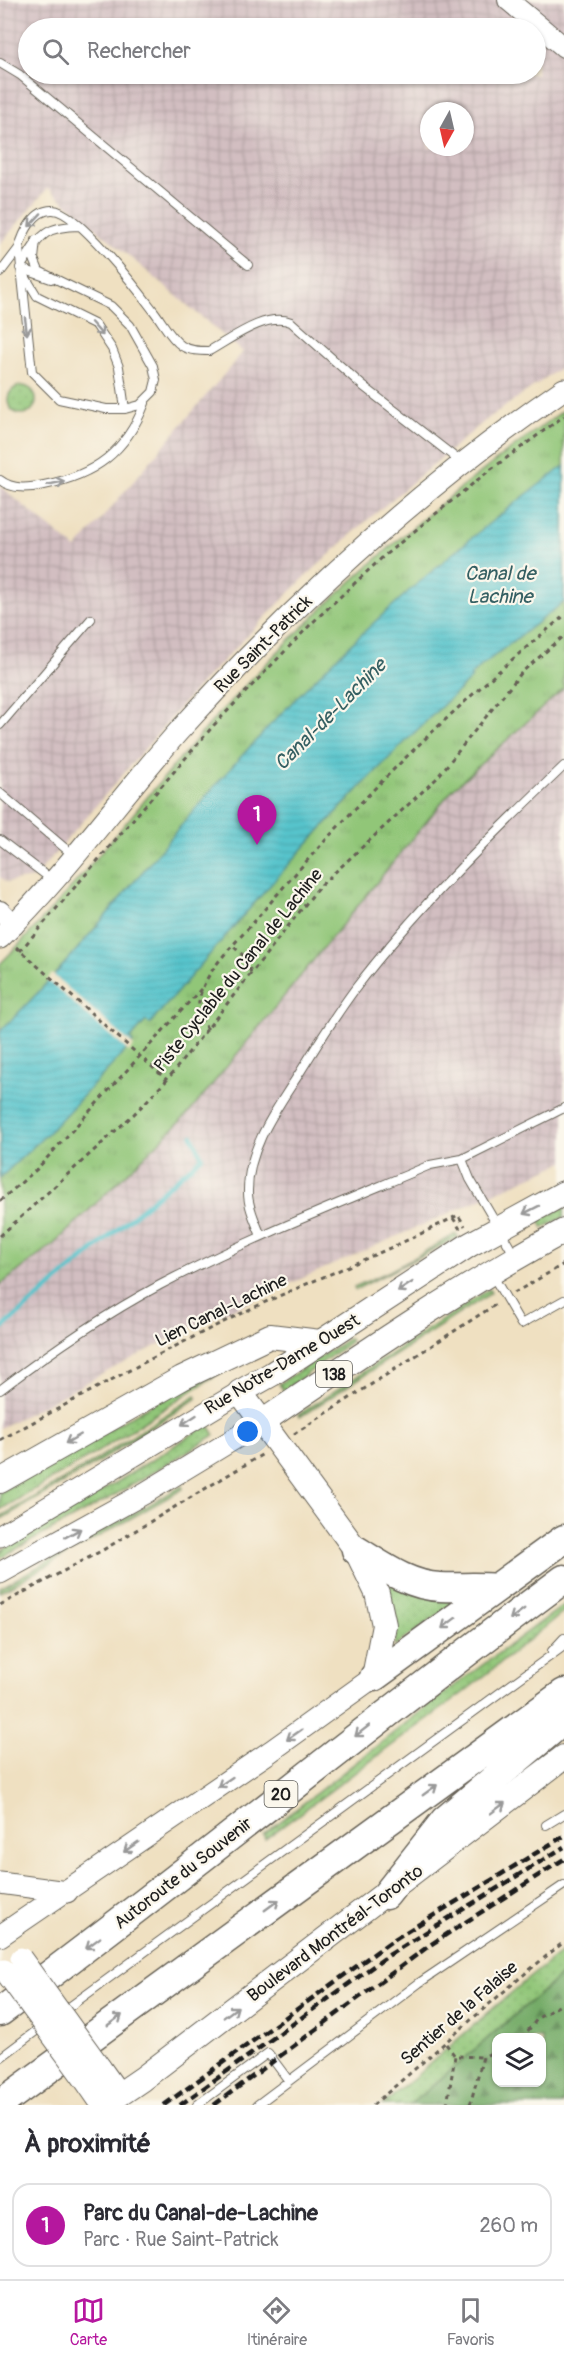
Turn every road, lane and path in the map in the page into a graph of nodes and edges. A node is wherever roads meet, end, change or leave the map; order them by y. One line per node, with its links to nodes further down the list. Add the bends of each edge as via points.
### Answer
1 (508, 0): 2 (street)
2 (529, 18)
3 (546, 32): 4 (street)
4 (564, 47)
5 (0, 63): 6 (lane)
6 (18, 74)
7 (31, 84): 11 (lane)
8 (79, 226): 9 (lane, via 59,226); 10 (lane, one-way to 10, via 63,213 44,211 33,219); 19 (lane, via 124,272 182,346 209,351 282,318)
9 (36, 240): 12 (lane); 14 (lane, via 36,267)
10 (19, 248): 12 (lane); 13 (lane)
11 (248, 265)
12 (20, 268): 14 (lane); 17 (lane, one-way to 17, via 37,296 96,325 119,367); 17 (lane, one-way to 17, via 32,372 58,399)
13 (0, 273)
14 (51, 279): 16 (lane, via 111,306 130,325 153,366 156,380)
15 (564, 389): 19 (main road, Rue Saint-Patrick)
16 (147, 399): 17 (lane); 20 (lane, one-way to 16, via 30,488 68,480 94,469 130,435)
17 (125, 409)
18 (564, 416): 30 (path, via 385,555 312,623)
19 (462, 463): 28 (main road, Rue Saint-Patrick, via 346,562 259,646 176,734)
20 (0, 480)
21 (564, 616): 31 (path, via 438,728 340,825)
22 (91, 620): 24 (lane)
23 (564, 636): 32 (path, Piste Cyclable du Canal de Lachine, via 522,672 436,779 319,887)
24 (0, 725)
25 (564, 766): 47 (lane, via 393,944 355,989 321,1039 260,1139 254,1156 248,1194)
26 (0, 793): 28 (lane)
27 (0, 840): 29 (lane)
28 (74, 856): 29 (main road, Rue Saint-Patrick)
29 (53, 881): 30 (main road, Rue Saint-Patrick)
30 (10, 935): 35 (path, via 49,977)
31 (234, 947): 32 (path, via 247,959); 33 (path)
32 (251, 973): 34 (path, Piste Cyclable du Canal de Lachine)
33 (203, 986): 34 (path, via 198,1010); 35 (path)
34 (208, 1029): 36 (path, Piste Cyclable du Canal de Lachine)
35 (140, 1057): 36 (path); 40 (path, via 37,1169)
36 (167, 1080): 46 (path, Piste Cyclable du Canal de Lachine)
37 (564, 1108): 38 (lane)
38 (462, 1159): 43 (lane); 47 (lane, via 430,1165)
39 (564, 1193): 43 (main road, Rue Notre-Dame Ouest, one-way to 43)
40 (0, 1202)
41 (453, 1218): 42 (path, Lien Canal-Lachine, via 458,1215); 44 (path); 59 (path, Lien Canal-Lachine, via 220,1324)
42 (465, 1226)
43 (499, 1228): 48 (lane); 54 (main road, Rue Notre-Dame Ouest, one-way to 54)
44 (460, 1229)
45 (564, 1231): 48 (main road, Rue Notre-Dame Ouest / 138)
46 (0, 1236)
47 (261, 1236): 55 (lane, via 159,1286)
48 (516, 1257): 50 (main road, Rue Notre-Dame Ouest / 138)
49 (564, 1264): 51 (path)
50 (490, 1272): 52 (lane, via 521,1324); 57 (main road, Rue Notre-Dame Ouest / 138)
51 (510, 1296)
52 (564, 1300)
53 (498, 1303): 58 (path)
54 (320, 1342): 56 (main road, Rue Notre-Dame Ouest); 61 (main road, one-way to 61, via 270,1336 173,1383)
55 (0, 1390)
56 (240, 1392): 57 (main road); 62 (main road, Rue Notre-Dame Ouest, one-way to 62)
57 (262, 1422): 64 (main road); 65 (main road, Rue Notre-Dame Ouest, one-way to 57, via 145,1493)
58 (293, 1434)
59 (0, 1440)
60 (261, 1457): 68 (path)
61 (0, 1481)
62 (0, 1536)
63 (564, 1539): 67 (highway)
64 (356, 1550): 67 (highway, via 418,1583); 72 (main road, via 384,1617 383,1643)
65 (0, 1573)
66 (564, 1579): 86 (highway, Autoroute du Souvenir / 20, one-way to 86)
67 (496, 1588): 72 (highway, one-way to 72)
68 (0, 1605)
69 (564, 1638): 71 (lane)
70 (564, 1646): 71 (lane)
71 (536, 1667): 92 (lane)
72 (374, 1677): 80 (main road, one-way to 80)
73 (564, 1693): 95 (highway, one-way to 73)
74 (564, 1720): 81 (highway, via 445,1820)
75 (564, 1757): 81 (main road, Boulevard Montréal-Toronto, one-way to 75)
76 (564, 1814): 77 (lane)
77 (546, 1825)
78 (0, 1883): 80 (main road)
79 (564, 1885): 93 (lane, via 419,1983)
80 (67, 1892): 82 (main road)
81 (386, 1895): 94 (main road, Boulevard Montréal-Toronto, one-way to 81)
82 (1, 1934): 84 (main road)
83 (564, 1942): 88 (path, Sentier de la Falaise)
84 (8, 1965): 94 (main road, bridge, via 92,2073)
85 (564, 2003): 87 (path, via 538,2018)
86 (0, 2012)
87 (525, 2033)
88 (446, 2044): 90 (path); 98 (path, Sentier de la Falaise)
89 (492, 2053): 91 (path)
90 (455, 2056): 91 (path); 99 (path)
91 (483, 2057): 100 (path)
92 (0, 2058)
93 (289, 2081): 96 (lane, via 268,2053); 97 (lane)
94 (108, 2102)
95 (0, 2104)
96 (197, 2105)
97 (256, 2105)
98 (373, 2105)
99 (447, 2105)
100 (470, 2105)

